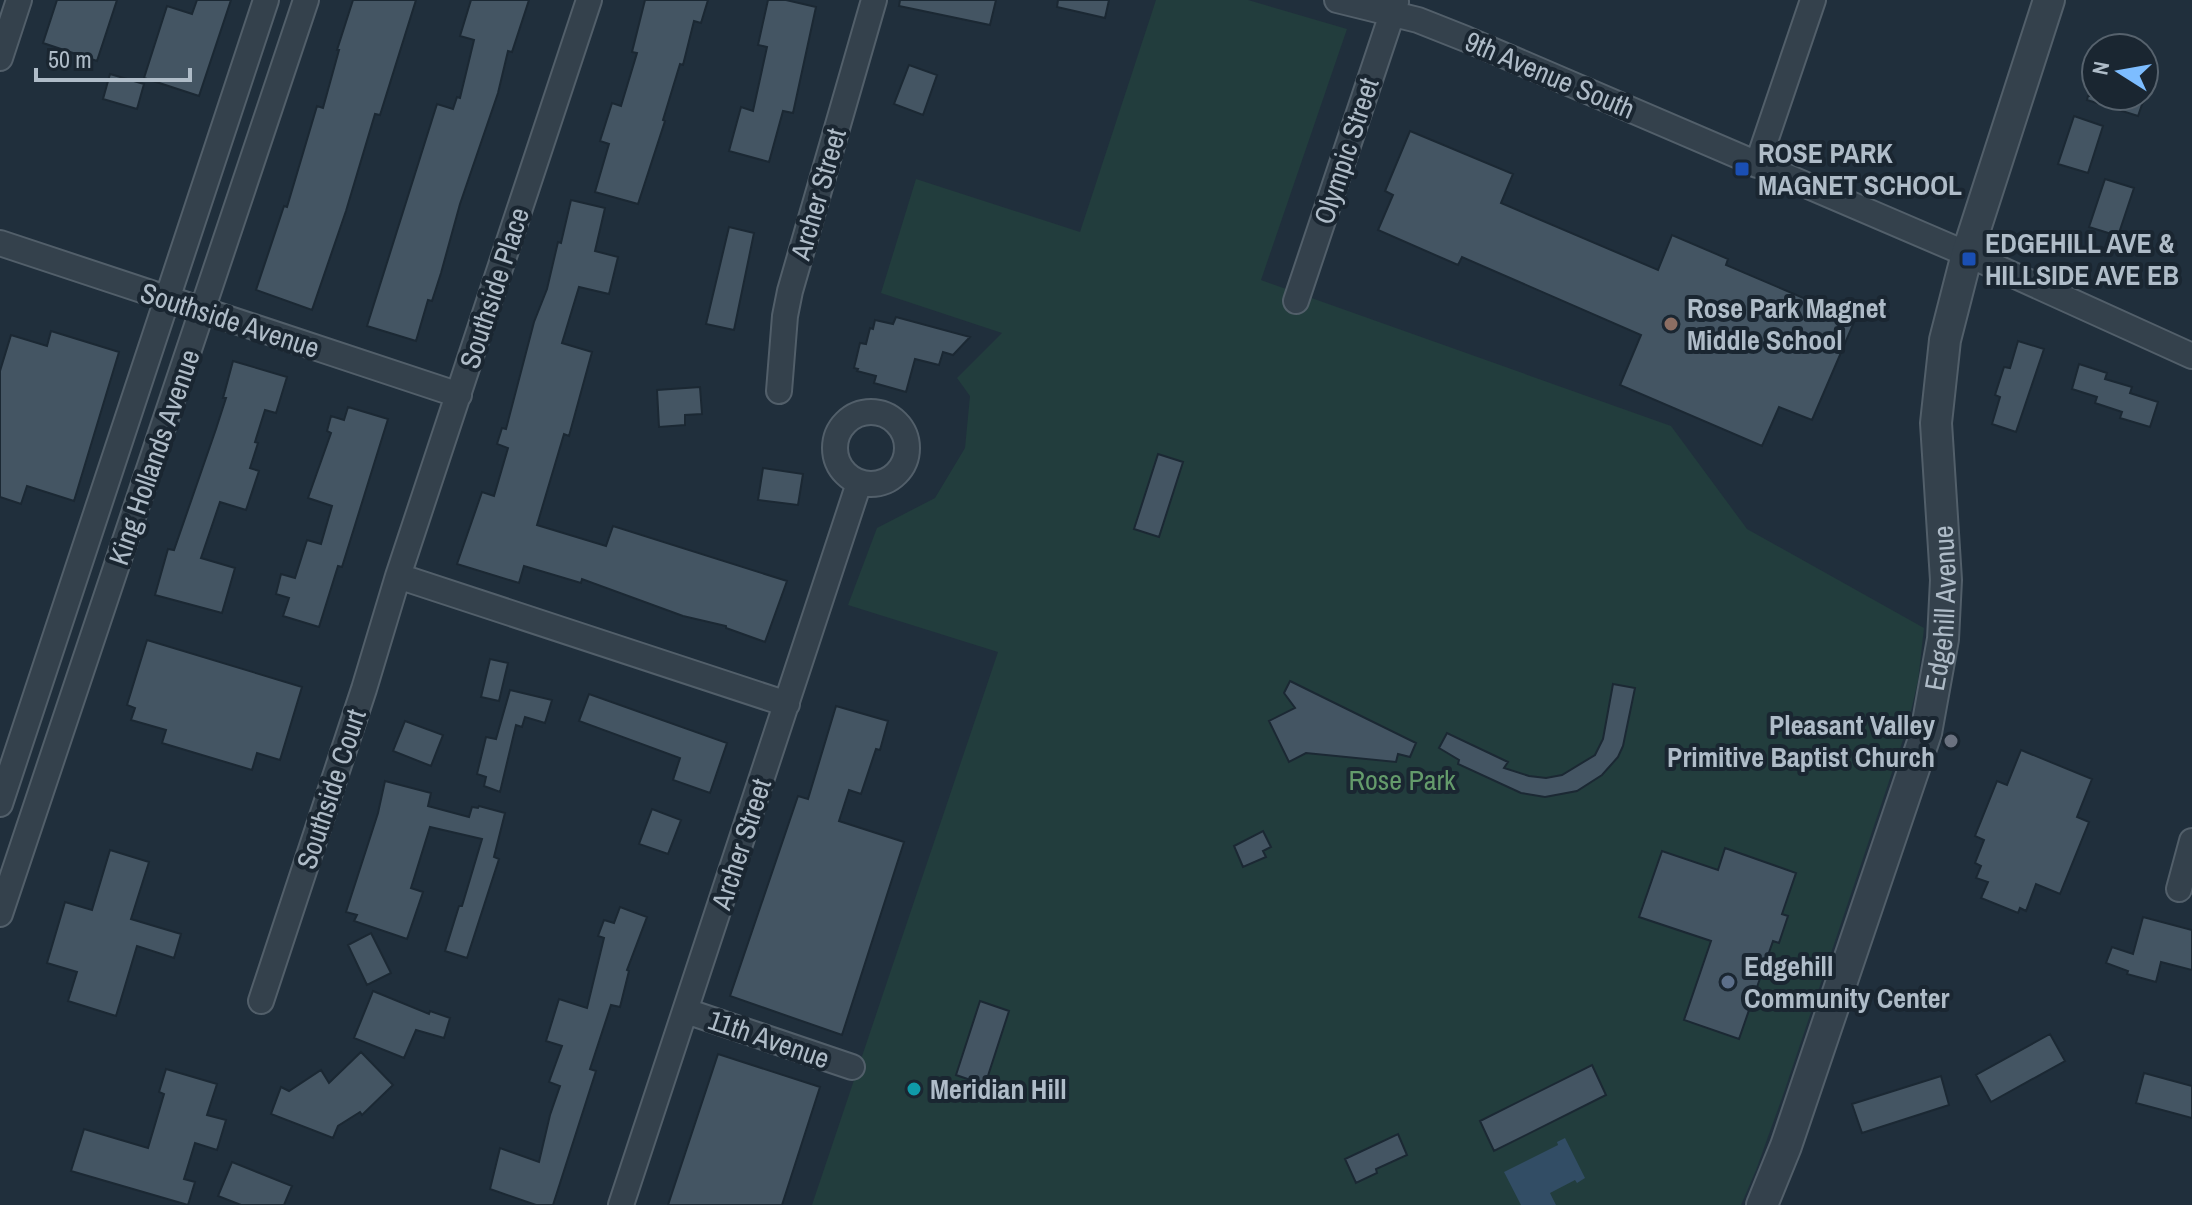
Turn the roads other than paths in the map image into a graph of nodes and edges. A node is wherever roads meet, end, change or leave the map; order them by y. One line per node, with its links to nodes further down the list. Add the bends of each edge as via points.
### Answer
1 (19, 0): 10 (street)
2 (266, 0): 14 (street, King Hollands Avenue)
3 (306, 0): 16 (street, King Hollands Avenue)
4 (589, 0): 19 (street, Southside Place)
5 (874, 0): 18 (street, Archer Street, via 790,291)
6 (1337, 0): 9 (street, 9th Avenue South)
7 (1813, 0): 11 (street)
8 (2049, 0): 13 (street, Edgehill Avenue)
9 (1394, 8): 11 (street, 9th Avenue South); 15 (street, Olympic Street)
10 (0, 58)
11 (1757, 165): 13 (street, 9th Avenue South)
12 (0, 243): 14 (street, Southside Avenue)
13 (1967, 254): 17 (street, 9th Avenue South); 31 (street, Edgehill Avenue, via 1939,376 1936,423 1946,580 1935,694 1891,839)
14 (166, 299): 16 (street, Southside Avenue); 23 (street, King Hollands Avenue)
15 (1296, 301)
16 (203, 311): 19 (street, Southside Avenue); 26 (street, King Hollands Avenue)
17 (2192, 356)
18 (779, 391)
19 (459, 395): 21 (street, Southside Place)
20 (859, 483): 22 (street, Archer Street)
21 (398, 576): 22 (street); 27 (street, Southside Court)
22 (787, 704): 28 (street, Archer Street)
23 (0, 804)
24 (2192, 841): 25 (street)
25 (2179, 889)
26 (0, 914)
27 (261, 1001)
28 (686, 1011): 29 (street, 11th Avenue); 30 (street, Archer Street)
29 (852, 1067)
30 (621, 1205)
31 (1762, 1205)

